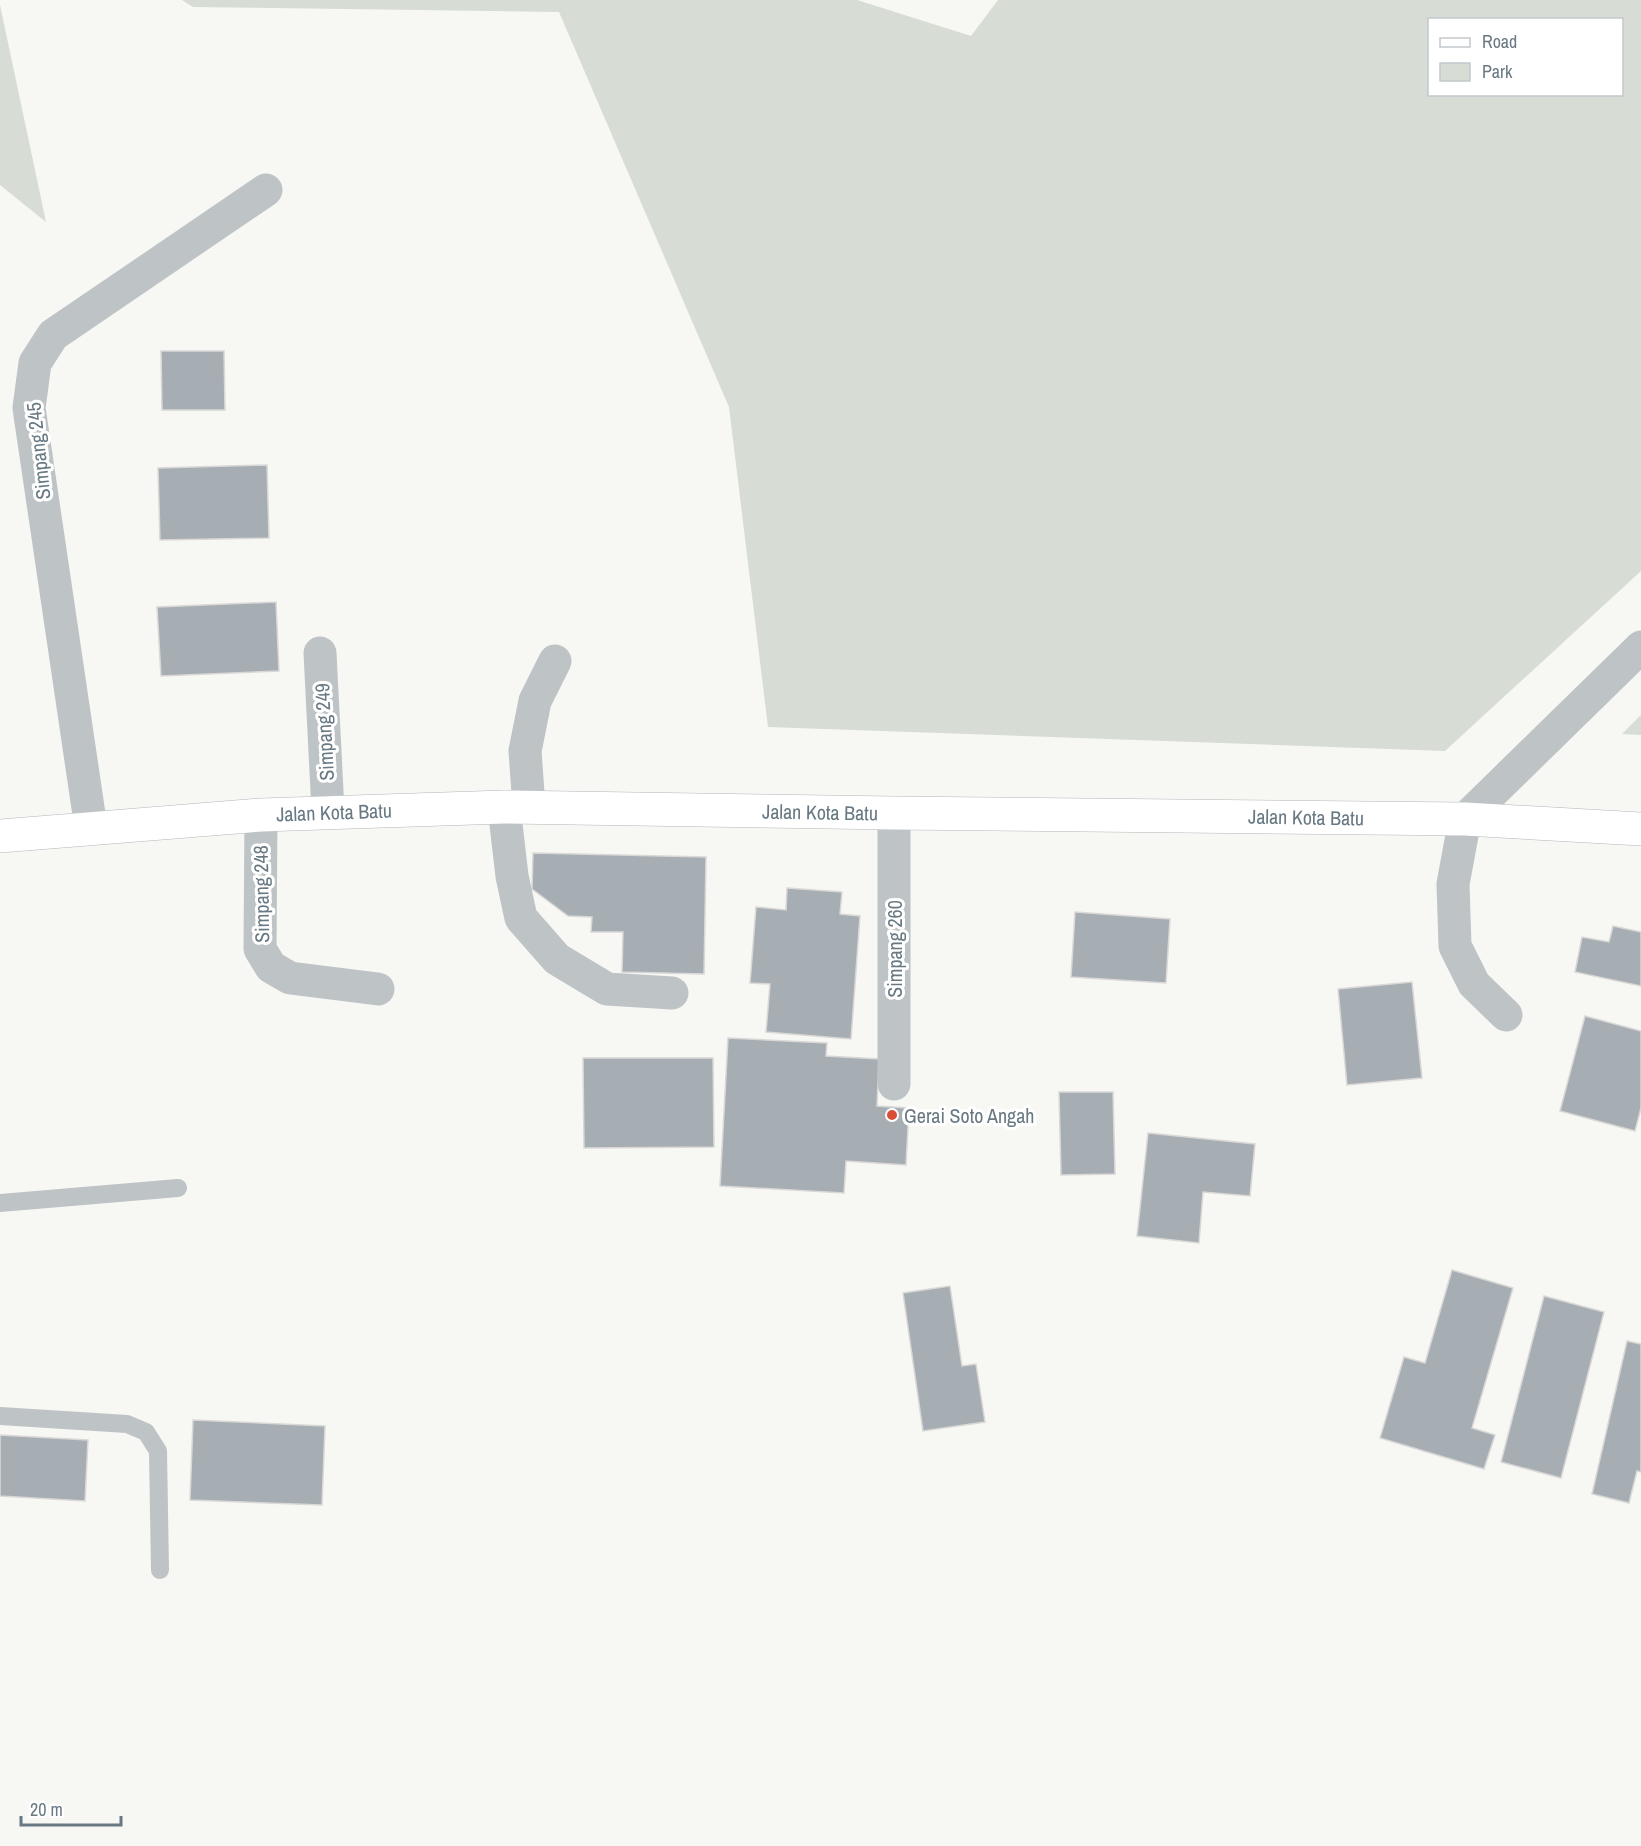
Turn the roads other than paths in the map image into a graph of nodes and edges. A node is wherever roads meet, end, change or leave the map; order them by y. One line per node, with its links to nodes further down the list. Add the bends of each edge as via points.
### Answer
1 (266, 190): 10 (street, Simpang 245, via 53,335 35,363 29,408)
2 (1641, 647): 9 (street)
3 (320, 653): 6 (street, Simpang 249)
4 (555, 661): 5 (street, via 535,700)
5 (517, 807): 6 (main road, Jalan Kota Batu); 7 (main road, Jalan Kota Batu); 14 (street, via 512,876 521,918 557,959 607,989)
6 (328, 811): 8 (main road, Jalan Kota Batu)
7 (894, 813): 9 (main road, Jalan Kota Batu); 16 (street, Simpang 260)
8 (261, 815): 10 (main road, Jalan Kota Batu); 13 (street, Simpang 248, via 260,950 271,967 290,978)
9 (1465, 819): 11 (main road, Jalan Kota Batu); 15 (street, via 1453,884 1455,946 1474,984)
10 (91, 828): 12 (main road, Jalan Kota Batu)
11 (1641, 829)
12 (0, 836)
13 (378, 988)
14 (672, 993)
15 (1506, 1015)
16 (894, 1084)
17 (178, 1188): 18 (lane)
18 (0, 1203)
19 (0, 1416): 20 (lane, via 127,1424 146,1432 158,1451)
20 (160, 1570)

